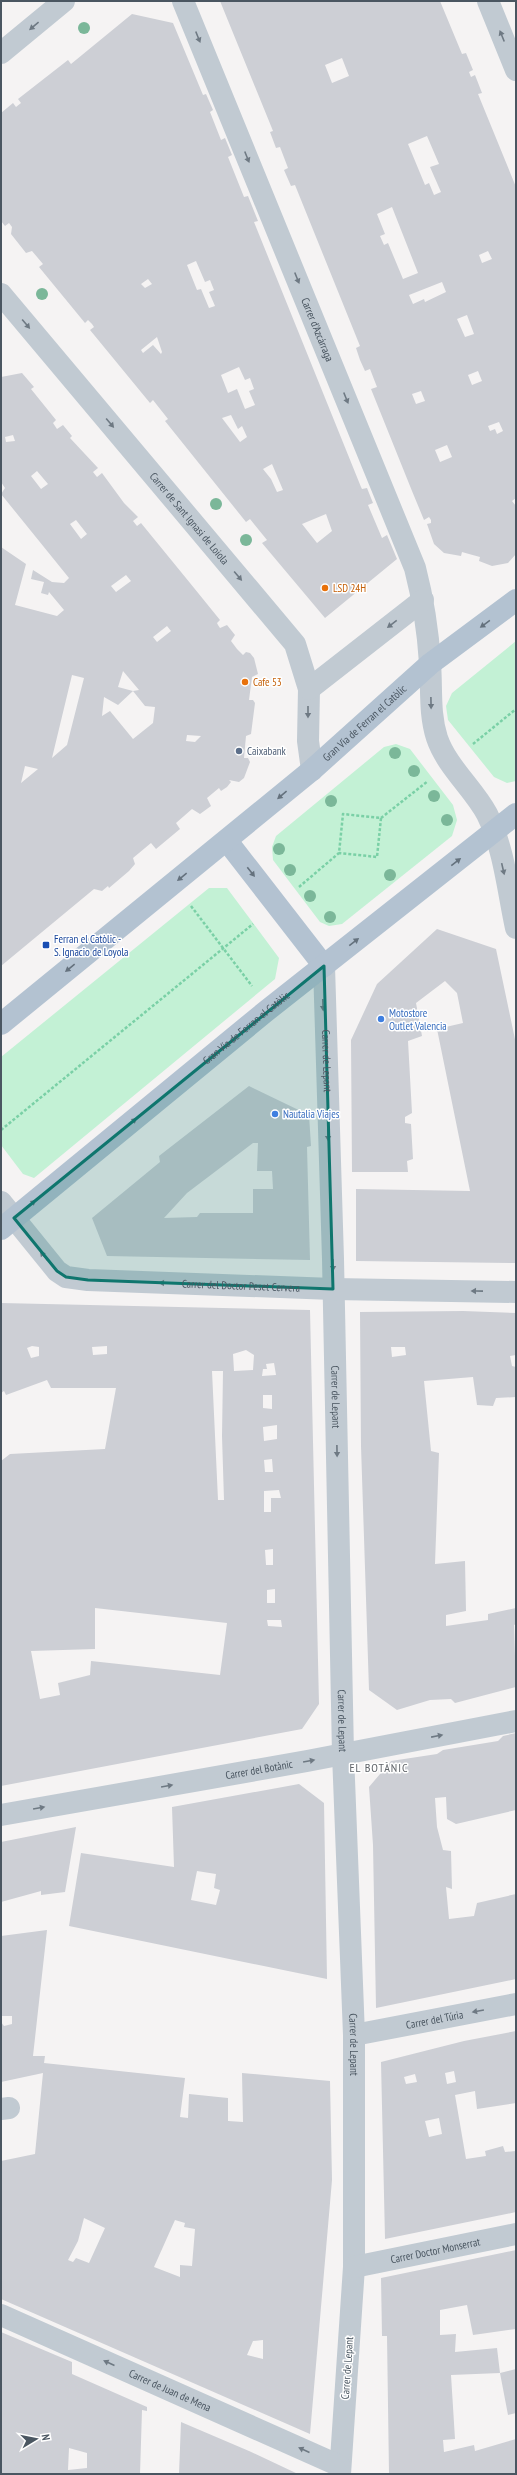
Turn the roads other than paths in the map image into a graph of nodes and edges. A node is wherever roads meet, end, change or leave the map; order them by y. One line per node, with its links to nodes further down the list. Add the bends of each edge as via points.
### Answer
1 (64, 1): 4 (street, one-way to 4)
2 (183, 1): 7 (street, Carrer d'Azcárraga, one-way to 7, via 415,568)
3 (488, 1): 5 (street, one-way to 3)
4 (1, 53)
5 (516, 70)
6 (1, 294): 10 (street, Carrer de Sant Ignasi de Loiola, one-way to 10, via 295,644)
7 (423, 600): 9 (street, Carrer d'Azcárraga); 10 (street, one-way to 10)
8 (516, 600): 9 (main road, Gran Via de Ferran el Catòlic, one-way to 9)
9 (430, 664): 11 (main road, Gran Via de Ferran el Catòlic); 13 (street, one-way to 13, via 431,714 438,739 450,763 475,794)
10 (308, 689): 11 (street, Carrer de Sant Ignasi de Loiola, one-way to 11, via 308,742)
11 (312, 770): 14 (main road, Gran Via de Ferran el Catòlic, one-way to 14)
12 (516, 814): 13 (main road, Gran Via de Ferran el Catòlic)
13 (495, 831): 15 (street, one-way to 15); 16 (main road, Gran Via de Ferran el Catòlic, one-way to 13)
14 (226, 841): 16 (main road, one-way to 16); 17 (main road, Gran Via de Ferran el Catòlic, one-way to 17)
15 (516, 928)
16 (324, 966): 18 (main road, Gran Via de Ferran el Catòlic, one-way to 16); 19 (street, Carrer de Lepant, one-way to 19)
17 (1, 1024)
18 (5, 1216): 19 (street, Carrer del Doctor Peset Cervera, one-way to 18, via 88,1280 66,1277 57,1271)
19 (333, 1289): 20 (street, Carrer del Doctor Peset Cervera, one-way to 19); 22 (street, Carrer de Lepant, one-way to 22)
20 (516, 1292)
21 (516, 1721): 22 (street, Carrer del Botànic, one-way to 21)
22 (343, 1754): 23 (street, Carrer del Botànic, one-way to 22); 25 (street, Carrer de Lepant)
23 (1, 1815)
24 (516, 2004): 25 (street, Carrer del Túria, one-way to 25)
25 (354, 2035): 27 (street, Carrer de Lepant)
26 (516, 2234): 27 (street, Carrer Doctor Monserrat)
27 (354, 2267): 29 (street, Carrer de Lepant)
28 (1, 2314): 29 (street, Carrer de Juan de Mena, one-way to 28)
29 (340, 2470)

